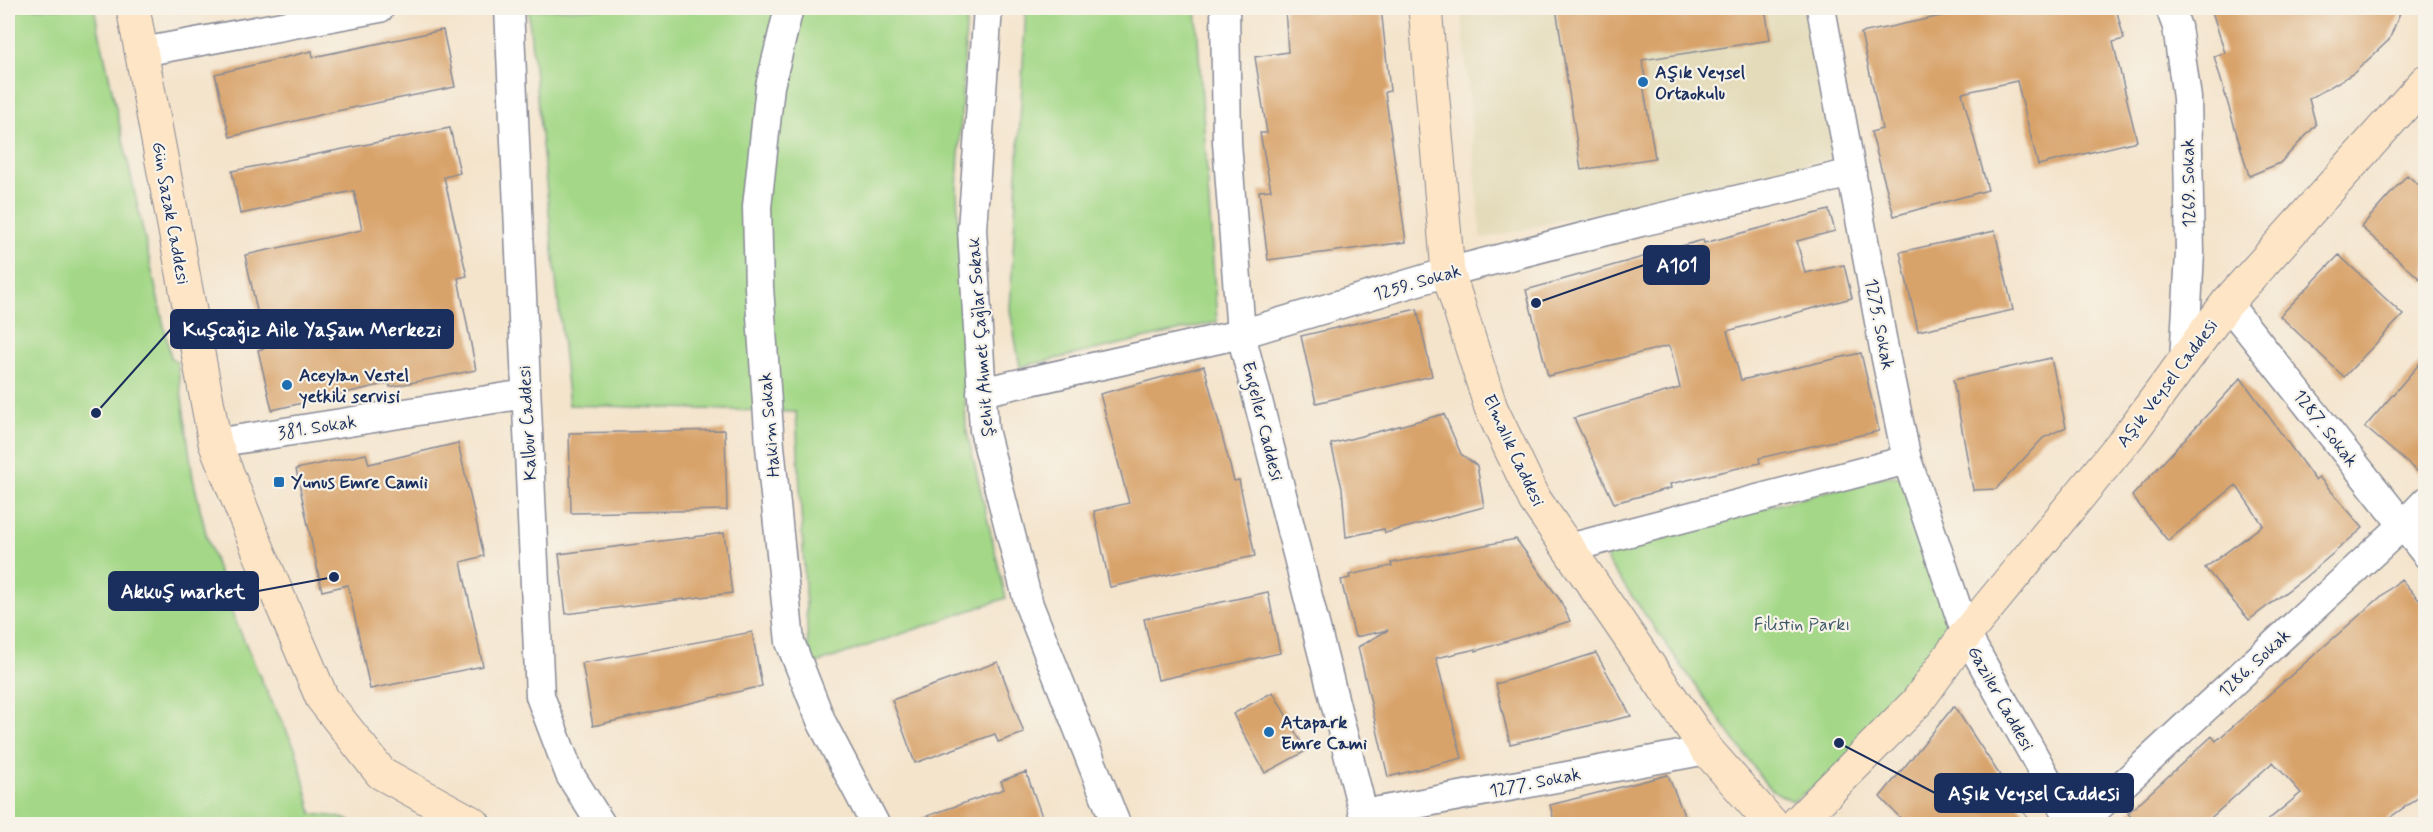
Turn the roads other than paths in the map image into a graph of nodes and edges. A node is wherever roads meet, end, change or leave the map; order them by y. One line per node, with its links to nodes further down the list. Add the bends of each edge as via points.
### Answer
1 (133, 8): 10 (street, Gün Sazak Caddesi)
2 (380, 8): 10 (street)
3 (509, 8): 18 (street, Kalbur Caddesi)
4 (789, 8): 30 (street, Hakim Sokak, via 770,86 757,207 770,446 790,642 822,723)
5 (988, 8): 17 (street, Şehit Ahmet Çağlar Sokak, via 972,229)
6 (1225, 8): 15 (street, Engeller Caddesi, via 1227,142)
7 (1425, 8): 13 (street, Elmalık Caddesi)
8 (1821, 8): 12 (street, 1275. Sokak)
9 (2170, 8): 16 (street, 1269. Sokak, via 2177,27 2187,98 2190,253)
10 (142, 52): 19 (street, Gün Sazak Caddesi)
11 (2426, 81): 14 (street, Aşık Veysel Caddesi)
12 (1852, 173): 13 (street, 1259. Sokak); 20 (street, 1275. Sokak)
13 (1448, 272): 15 (street, 1259. Sokak); 23 (street, Elmalık Caddesi, via 1491,408 1535,500)
14 (2227, 303): 16 (street, Aşık Veysel Caddesi); 22 (street, 1287. Sokak)
15 (1241, 334): 17 (street, 1259. Sokak); 27 (street, Engeller Caddesi)
16 (2184, 361): 25 (street, Aşık Veysel Caddesi, via 2130,434)
17 (981, 392): 31 (street, Şehit Ahmet Çağlar Sokak, via 984,430 1029,605)
18 (526, 394): 19 (street, 381. Sokak); 29 (street, Kalbur Caddesi, via 540,696 570,775)
19 (215, 443): 28 (street, Gün Sazak Caddesi, via 322,698 381,772)
20 (1907, 460): 23 (street); 25 (street, 1275. Sokak)
21 (2426, 501): 22 (street, 1286. Sokak)
22 (2403, 525): 24 (street, 1287. Sokak); 35 (street, 1286. Sokak)
23 (1569, 548): 26 (street, Elmalık Caddesi)
24 (2426, 554)
25 (1966, 634): 33 (street, Aşık Veysel Caddesi, via 1917,702); 34 (street, Gaziler Caddesi)
26 (1707, 750): 27 (street, 1277. Sokak); 32 (street, Elmalık Caddesi)
27 (1365, 819)
28 (474, 825)
29 (601, 825)
30 (875, 825)
31 (1116, 825)
32 (1772, 825)
33 (1796, 825)
34 (2072, 825)
35 (2080, 825)

